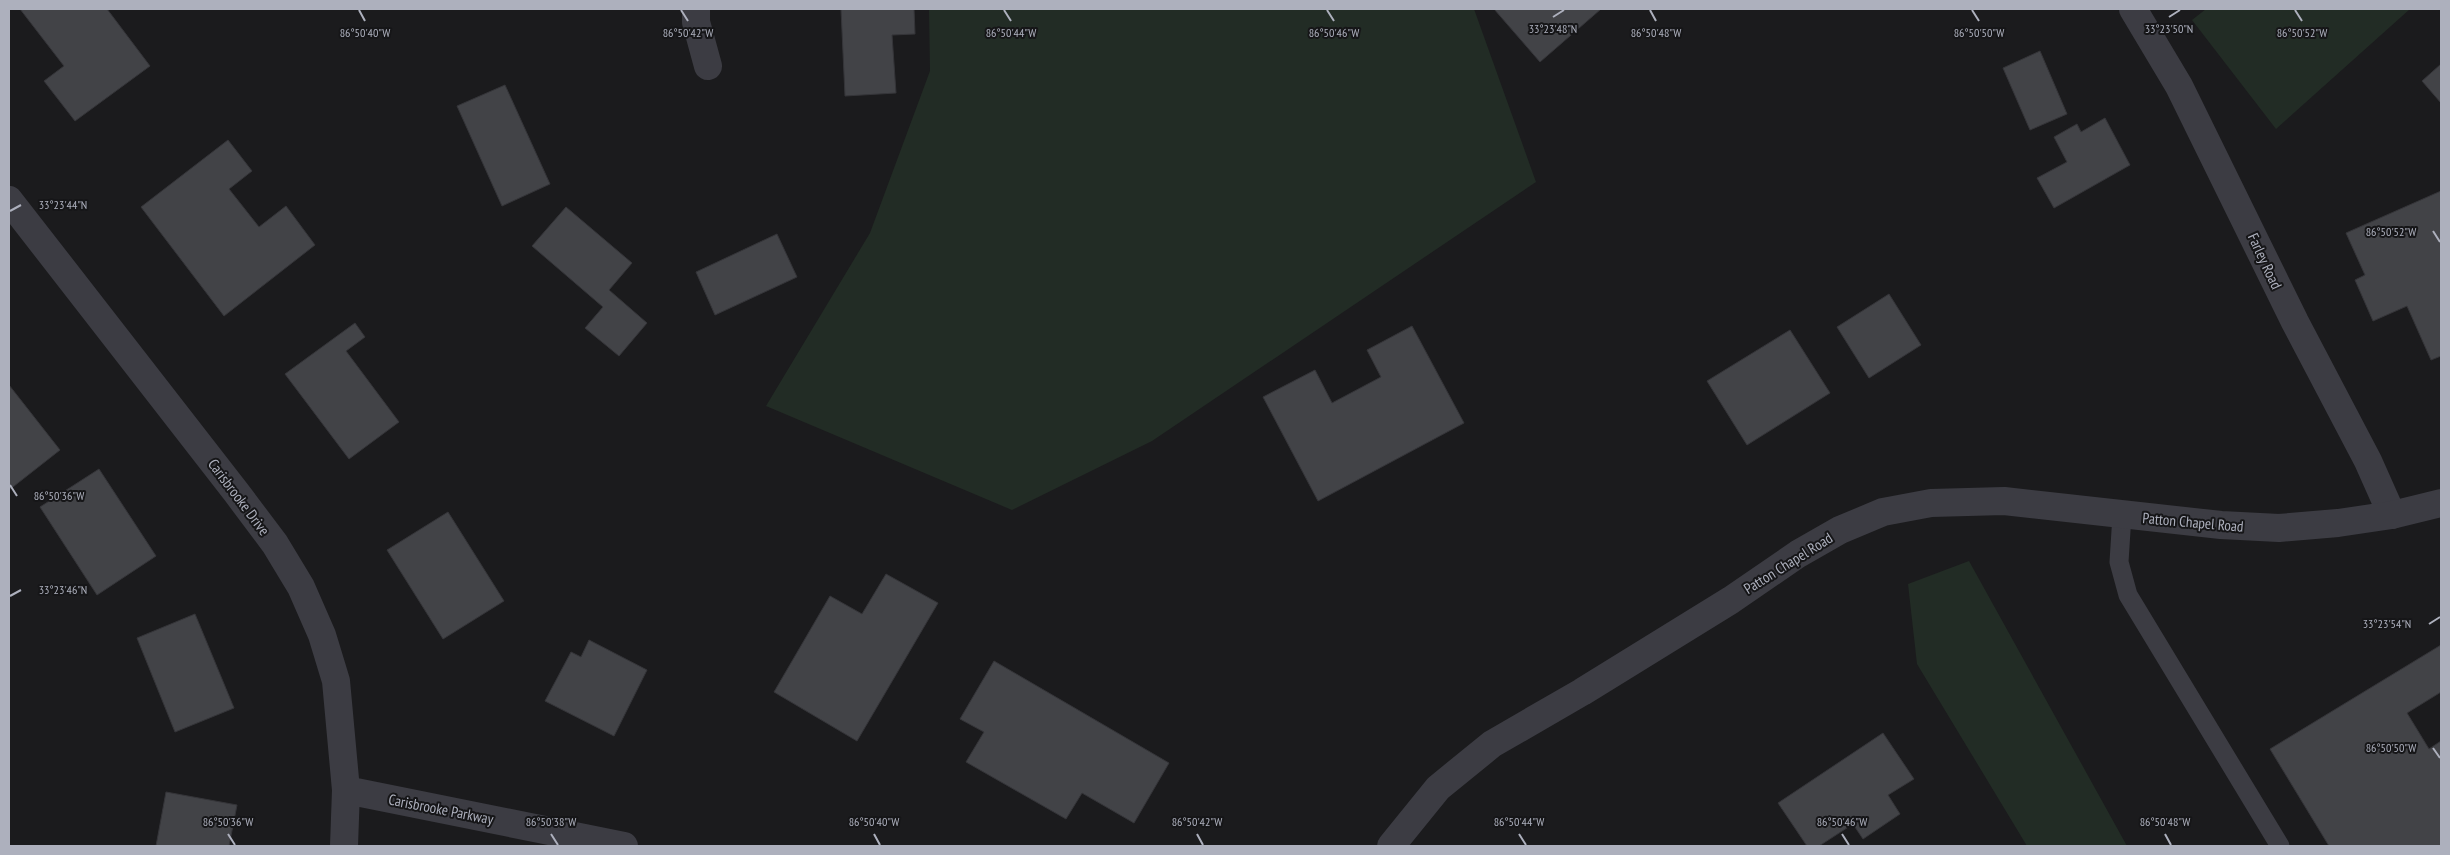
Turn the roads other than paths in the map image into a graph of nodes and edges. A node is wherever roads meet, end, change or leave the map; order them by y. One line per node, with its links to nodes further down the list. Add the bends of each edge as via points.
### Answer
1 (696, 9): 3 (street, via 696,22)
2 (2133, 9): 7 (street, Farley Road, via 2179,86 2295,322 2368,461)
3 (708, 66)
4 (9, 200): 8 (street, Carisbrooke Drive, via 236,492 275,544 301,588 322,635 336,681)
5 (2441, 503): 7 (street, Patton Chapel Road)
6 (2122, 515): 7 (street, Patton Chapel Road, via 2221,526 2279,528); 11 (street, Patton Chapel Road, via 2004,501 1931,503 1884,512 1840,530 1798,554 1731,600 1492,744 1438,788); 12 (lane, via 2118,562 2128,595)
7 (2392, 515)
8 (346, 790): 9 (street, Carisbrooke Drive); 10 (street, Carisbrooke Parkway)
9 (344, 846)
10 (623, 846)
11 (1391, 846)
12 (2280, 846)

